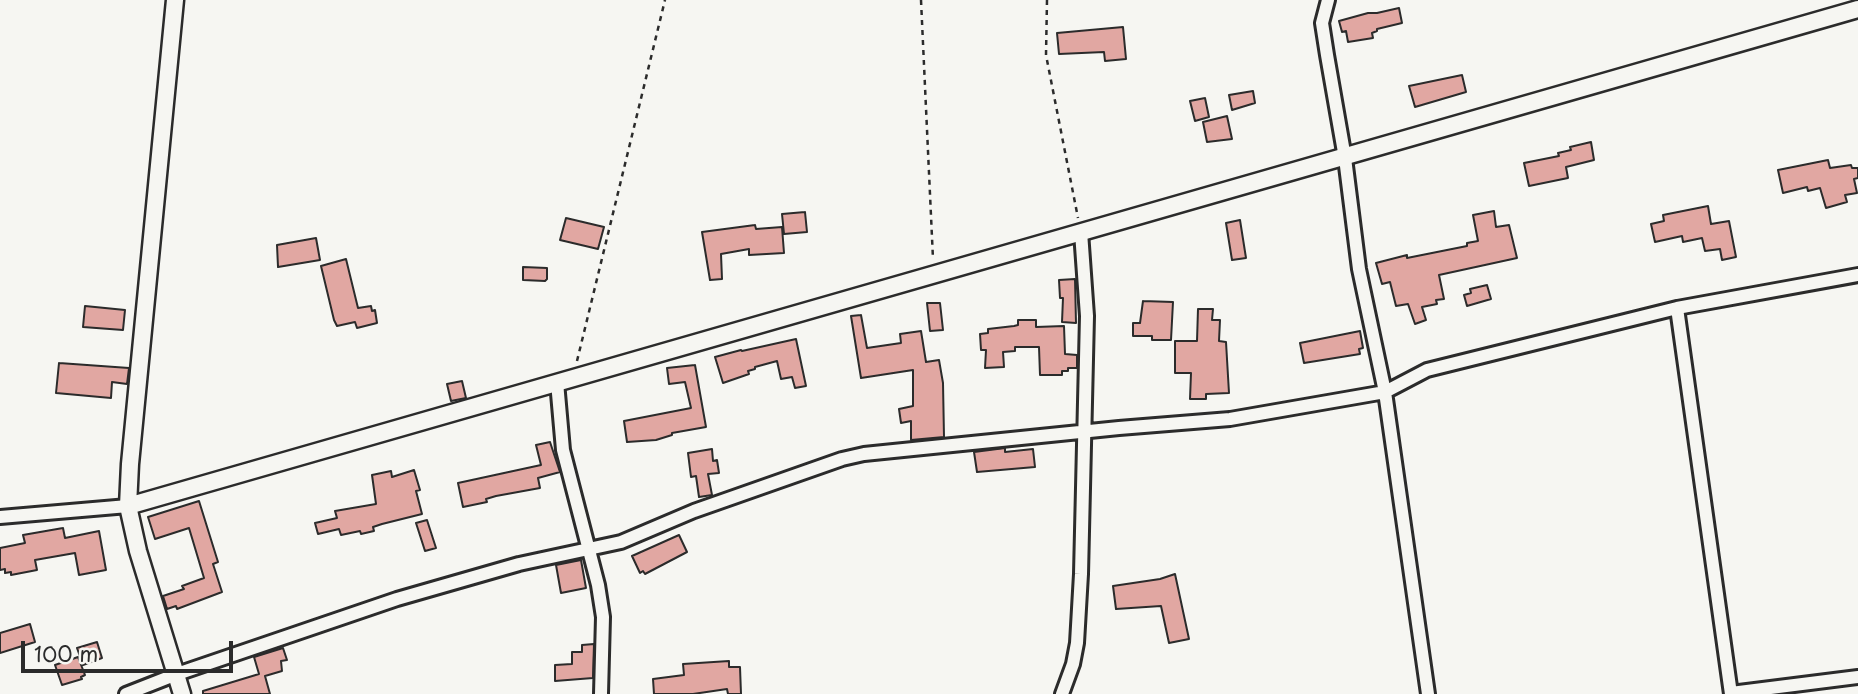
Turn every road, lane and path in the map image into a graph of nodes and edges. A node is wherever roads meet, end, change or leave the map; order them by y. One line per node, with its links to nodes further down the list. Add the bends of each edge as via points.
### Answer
1 (175, 0): 15 (street)
2 (665, 0): 12 (path)
3 (920, 0): 9 (path)
4 (1047, 0): 8 (path, via 1046,55)
5 (1328, 0): 7 (street, via 1322,23)
6 (1858, 9): 7 (street)
7 (1345, 158): 8 (street); 13 (street, via 1359,269)
8 (1081, 232): 9 (street); 14 (street, via 1087,316)
9 (934, 273): 12 (street)
10 (1858, 275): 11 (street)
11 (1676, 308): 13 (street, via 1427,370); 25 (street)
12 (565, 380): 15 (street); 17 (street, via 563,450)
13 (1385, 392): 14 (street, via 1230,419); 24 (street)
14 (1084, 431): 17 (street, via 842,459); 23 (street, via 1078,623 1073,664)
15 (128, 506): 16 (street); 18 (street)
16 (0, 517)
17 (589, 550): 18 (street, via 519,564 397,599); 22 (street, via 603,617)
18 (177, 674): 20 (street); 21 (street)
19 (1858, 677): 25 (street)
20 (126, 694)
21 (182, 694)
22 (601, 694)
23 (1062, 694)
24 (1428, 694)
25 (1731, 694)

